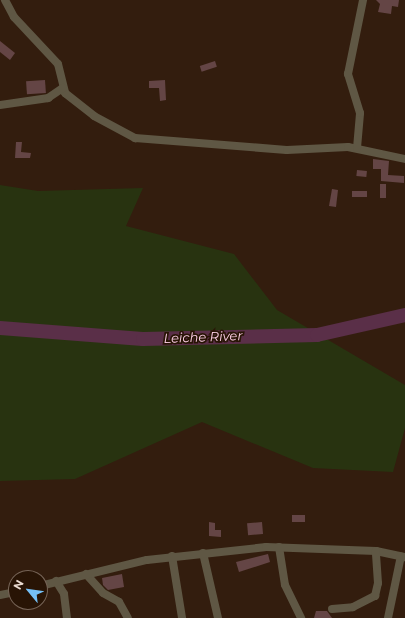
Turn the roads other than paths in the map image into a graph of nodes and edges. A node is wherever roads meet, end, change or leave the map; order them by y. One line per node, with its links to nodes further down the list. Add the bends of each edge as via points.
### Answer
1 (5, 0): 3 (street, via 14,17 58,64)
2 (363, 0): 5 (street, via 348,74 360,113)
3 (63, 88): 4 (street, via 48,98); 5 (street, via 94,116 135,138 287,150)
4 (0, 105)
5 (357, 148): 6 (street)
6 (405, 159)
7 (279, 547): 8 (street); 9 (street); 20 (street, via 285,585)
8 (376, 551): 11 (street); 15 (street, via 378,583 375,596 353,608)
9 (203, 553): 10 (street); 19 (street)
10 (172, 556): 12 (street); 18 (street)
11 (403, 556): 21 (street)
12 (86, 574): 13 (street); 17 (street, via 103,592 119,602)
13 (56, 581): 14 (street); 16 (street, via 64,594)
14 (48, 584)
15 (332, 609)
16 (67, 618)
17 (128, 618)
18 (182, 618)
19 (218, 618)
20 (301, 618)
21 (388, 618)

